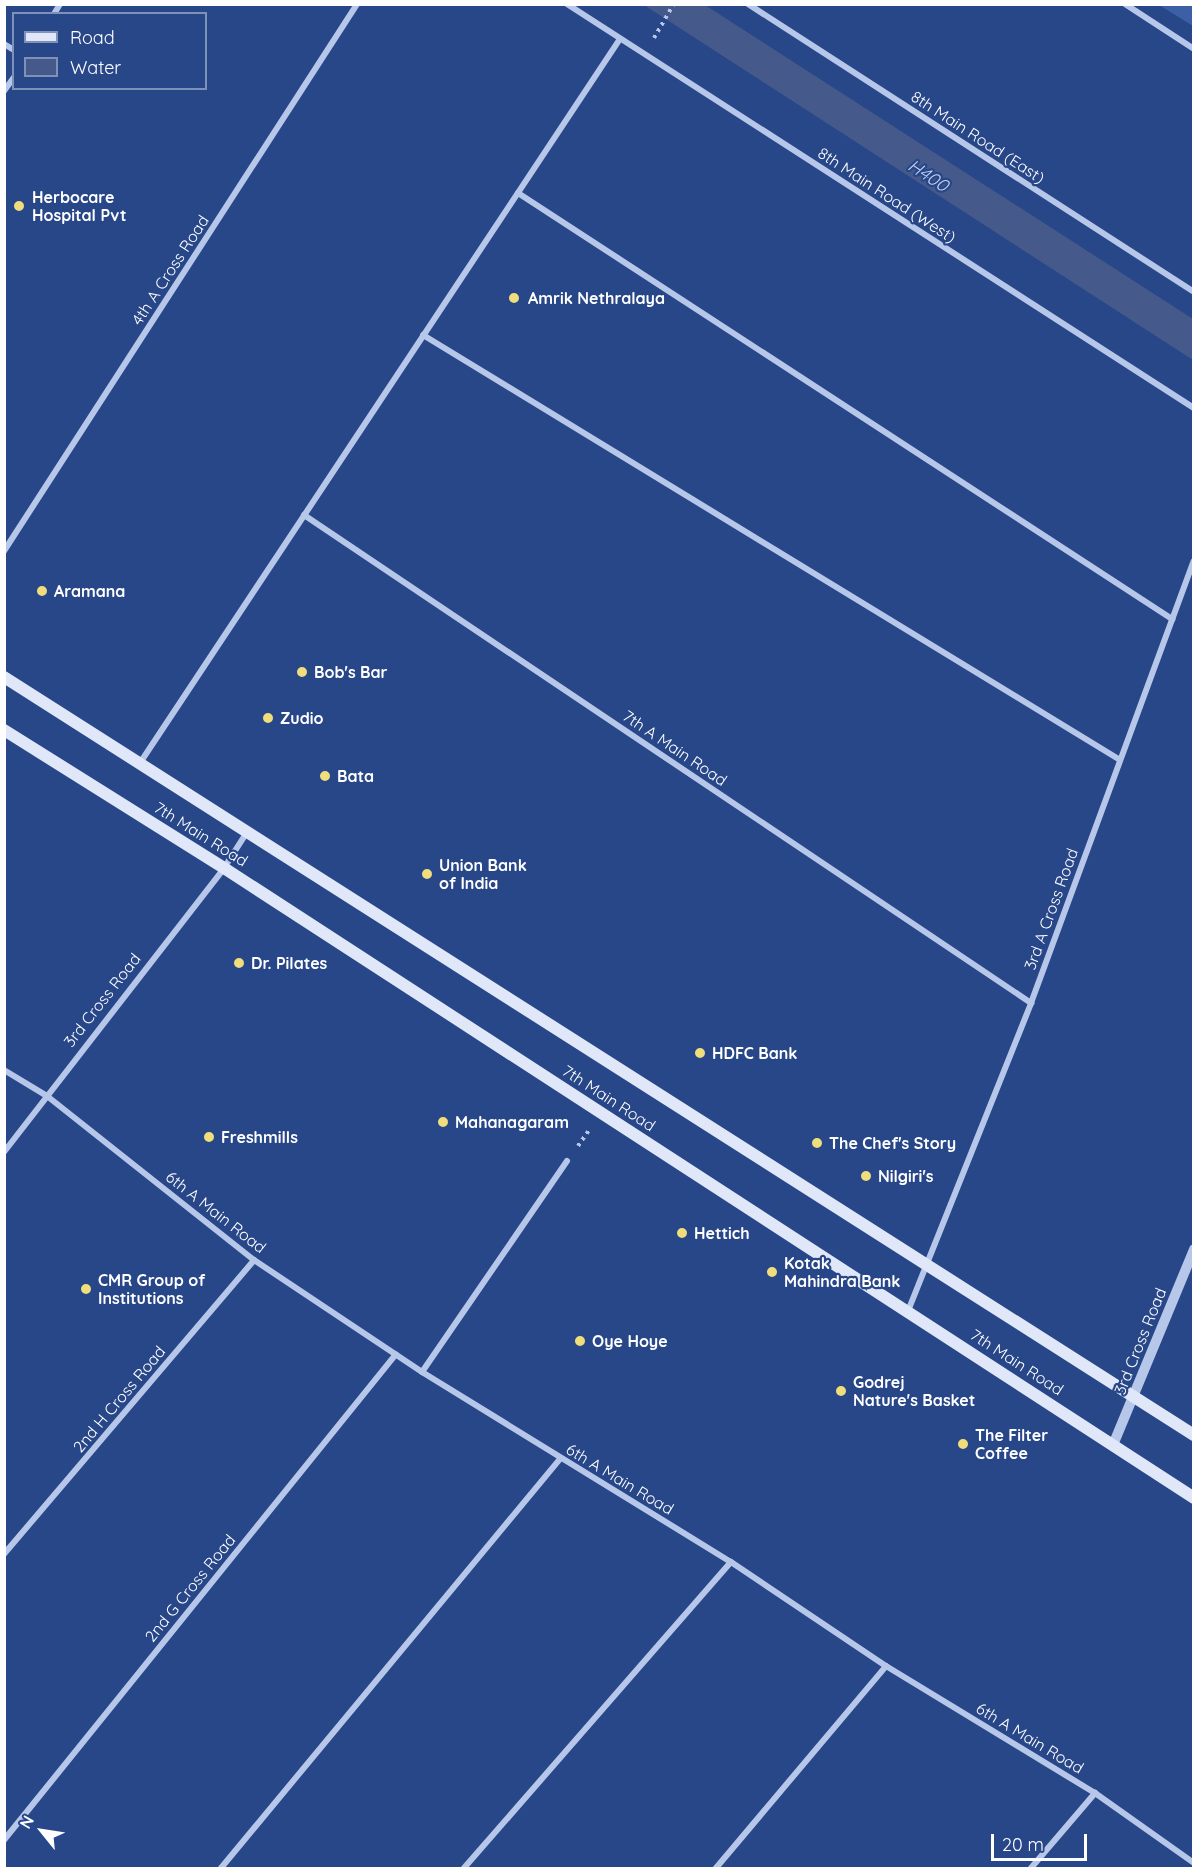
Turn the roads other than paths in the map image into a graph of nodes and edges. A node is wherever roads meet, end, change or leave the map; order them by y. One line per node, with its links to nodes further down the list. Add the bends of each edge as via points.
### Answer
1 (357, 4): 12 (street, 4th A Cross Road)
2 (567, 4): 5 (street, 8th Main Road (West))
3 (748, 4): 8 (street, 8th Main Road (East))
4 (1125, 4): 6 (street)
5 (620, 39): 7 (street); 10 (street, 8th Main Road (West))
6 (1194, 49)
7 (518, 193): 9 (street); 14 (street)
8 (1194, 292)
9 (423, 335): 11 (street); 17 (street)
10 (1194, 408)
11 (304, 515): 18 (street); 21 (street, 7th A Main Road)
12 (4, 551)
13 (1194, 561): 14 (street, 3rd A Cross Road)
14 (1172, 619): 17 (street, 3rd A Cross Road)
15 (4, 677): 18 (main road, 7th Main Road)
16 (4, 730): 20 (main road, 7th Main Road)
17 (1120, 760): 21 (street, 3rd A Cross Road)
18 (140, 764): 19 (main road, 7th Main Road)
19 (248, 832): 20 (street, 3rd Cross Road); 28 (main road, 7th Main Road)
20 (224, 868): 23 (street, 3rd Cross Road); 29 (main road, 7th Main Road)
21 (1031, 1003): 28 (street, 3rd A Cross Road)
22 (4, 1070): 23 (street, 6th A Main Road)
23 (47, 1096): 24 (street, 3rd Cross Road); 27 (street, 6th A Main Road)
24 (4, 1152)
25 (567, 1161): 31 (street)
26 (1194, 1249): 32 (street, 3rd Cross Road)
27 (254, 1260): 30 (street, 6th A Main Road); 37 (street, 2nd H Cross Road)
28 (927, 1263): 29 (street, 3rd A Cross Road); 32 (main road, 7th Main Road)
29 (908, 1311): 34 (main road, 7th Main Road)
30 (396, 1354): 31 (street, 6th A Main Road); 41 (street, 2nd G Cross Road)
31 (422, 1372): 35 (street, 6th A Main Road)
32 (1134, 1396): 33 (main road, 7th Main Road); 34 (street, 3rd Cross Road)
33 (1194, 1435)
34 (1113, 1445): 36 (main road, 7th Main Road)
35 (560, 1459): 38 (street, 6th A Main Road); 43 (street)
36 (1194, 1498)
37 (4, 1554)
38 (732, 1562): 39 (street, 6th A Main Road); 44 (street)
39 (886, 1666): 40 (street, 6th A Main Road); 45 (street)
40 (1095, 1793): 42 (street, 6th A Main Road); 46 (street)
41 (4, 1840)
42 (1194, 1863)
43 (221, 1869)
44 (464, 1869)
45 (716, 1869)
46 (1031, 1869)

